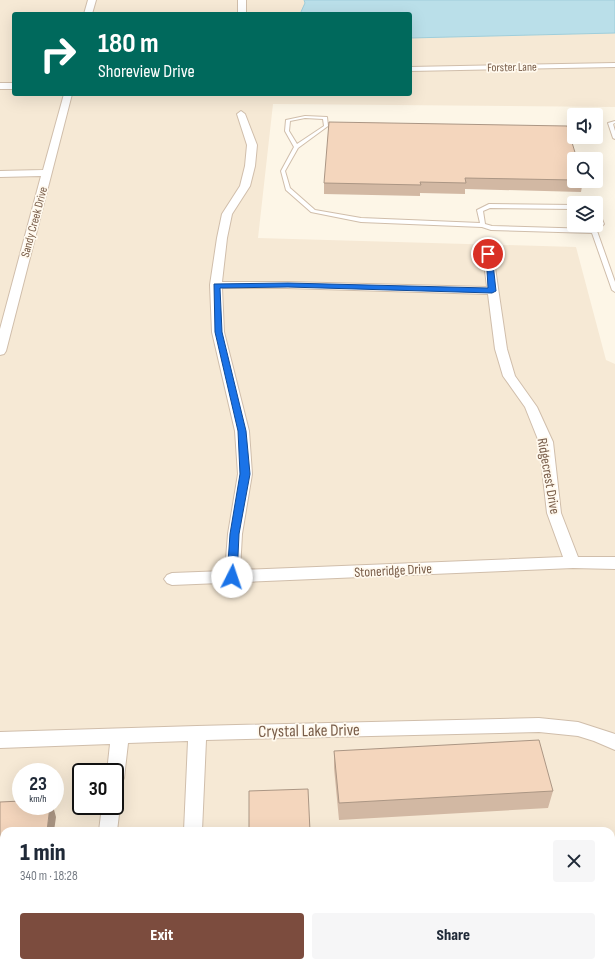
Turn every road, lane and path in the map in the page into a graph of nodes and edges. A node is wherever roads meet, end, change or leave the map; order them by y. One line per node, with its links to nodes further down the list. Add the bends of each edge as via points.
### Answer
1 (92, 0): 3 (street)
2 (242, 0): 4 (street)
3 (89, 12)
4 (242, 12)
5 (615, 65): 6 (street, Forster Lane)
6 (412, 69)
7 (0, 86): 8 (street)
8 (12, 86)
9 (67, 96): 14 (street, Sandy Creek Drive)
10 (241, 114): 21 (street, via 252,145 250,166 245,186 227,214)
11 (615, 122): 12 (lane, via 610,123)
12 (615, 138)
13 (296, 147): 13 (lane, via 326,126 325,118 305,117 288,120 287,131); 17 (lane, via 283,171 288,189 313,211 361,220)
14 (48, 173): 15 (street); 24 (street, Sandy Creek Drive)
15 (0, 174)
16 (567, 207): 17 (lane, via 489,206 480,210)
17 (483, 225): 18 (lane, via 500,229)
18 (567, 230)
19 (594, 232): 22 (lane)
20 (488, 254): 23 (street, Ridgecrest Drive)
21 (216, 285): 23 (street); 27 (street, via 218,332 242,431 245,474 235,534)
22 (615, 290)
23 (492, 291): 25 (street, Ridgecrest Drive, via 501,349 509,376 531,407 546,442 554,513)
24 (0, 351)
25 (573, 562): 26 (street, Stoneridge Drive); 27 (street, Stoneridge Drive)
26 (615, 563)
27 (232, 577): 28 (street, Stoneridge Drive)
28 (172, 579)
29 (197, 733): 30 (street, Crystal Lake Drive); 32 (street, Crystal Lake Drive, via 539,724 590,732); 36 (street)
30 (120, 736): 31 (street, Crystal Lake Drive); 33 (street)
31 (0, 740)
32 (615, 742)
33 (117, 763)
34 (111, 815): 35 (street)
35 (109, 827)
36 (193, 827)

